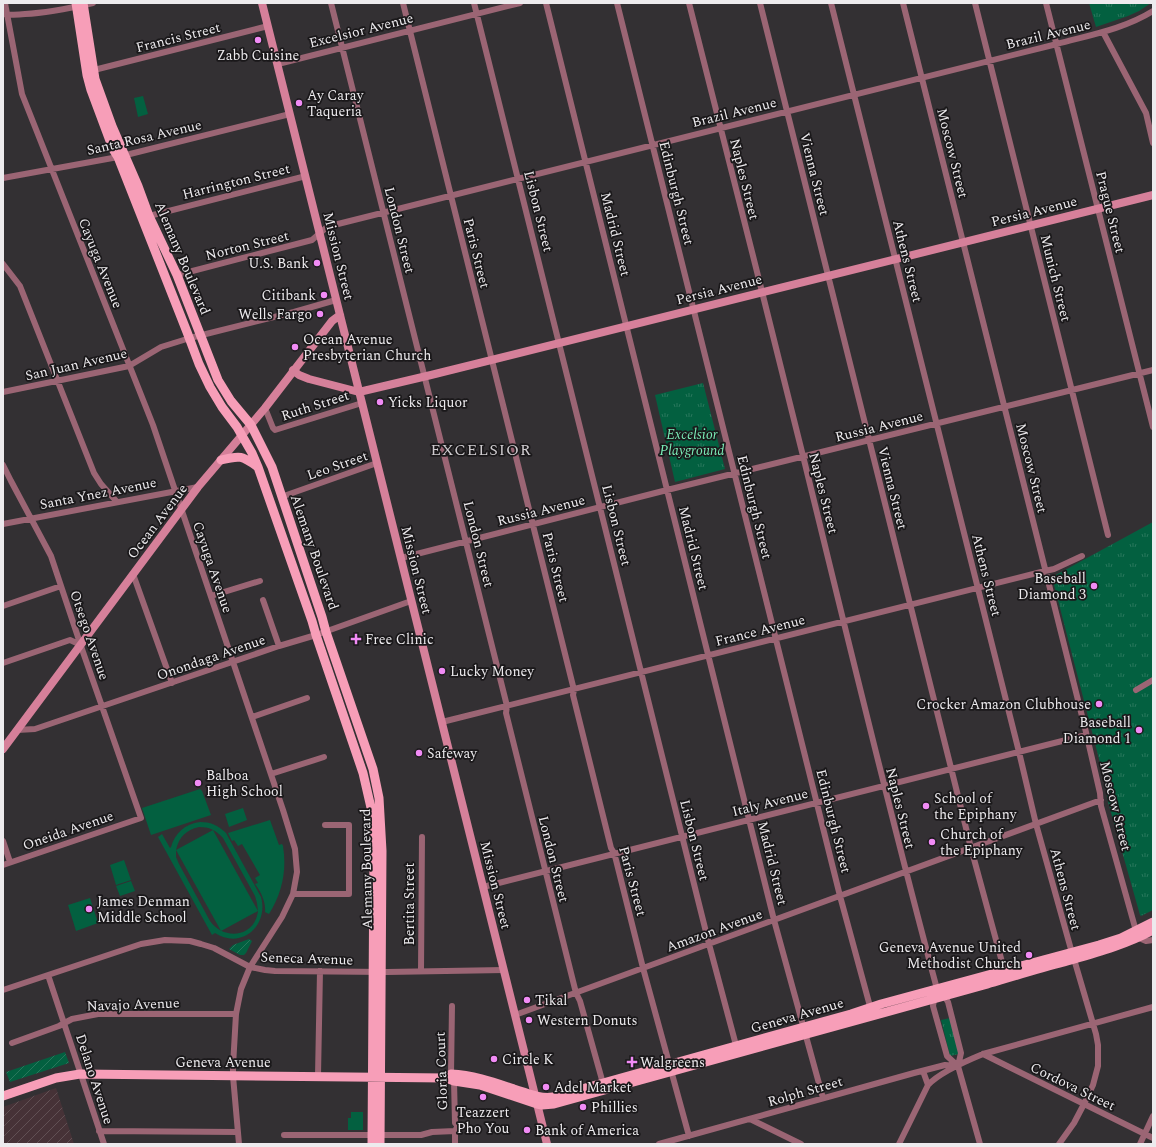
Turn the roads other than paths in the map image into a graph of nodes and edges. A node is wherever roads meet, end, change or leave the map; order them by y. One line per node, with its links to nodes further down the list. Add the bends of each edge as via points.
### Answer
1 (5, 3): 17 (street, Cayuga Avenue)
2 (262, 3): 19 (main road, Mission Street)
3 (331, 3): 23 (street, London Street)
4 (403, 3): 20 (street, Paris Street)
5 (474, 3): 18 (street, Lisbon Street)
6 (520, 3): 18 (street, Excelsior Avenue)
7 (546, 3): 35 (street, Madrid Street)
8 (617, 3): 33 (street, Edinburgh Street)
9 (689, 3): 31 (street, Naples Street)
10 (760, 3): 29 (street, Vienna Street)
11 (831, 3): 28 (street, Athens Street)
12 (903, 3): 27 (street, Moscow Street)
13 (975, 3): 24 (street, Munich Street)
14 (1046, 3): 22 (street, Prague Street)
15 (82, 4): 17 (street, via 40,13); 26 (main road, Alemany Boulevard); 34 (main road, Alemany Boulevard, via 87,75 113,149)
16 (1153, 10): 21 (street, Brazil Avenue, via 1133,22)
17 (5, 14): 36 (street, Cayuga Avenue, via 22,94)
18 (477, 14): 20 (street, Excelsior Avenue); 39 (street, Lisbon Street)
19 (268, 26): 25 (main road, Mission Street); 26 (street, Francis Street)
20 (410, 31): 23 (street, Excelsior Avenue); 40 (street, Paris Street)
21 (1103, 32): 22 (street, Brazil Avenue); 32 (street, via 1146,113)
22 (1057, 44): 24 (street, Brazil Avenue); 42 (street, Prague Street)
23 (342, 48): 25 (street, Excelsior Avenue); 43 (street, London Street)
24 (989, 61): 27 (street, Brazil Avenue); 45 (street, Munich Street)
25 (278, 64): 30 (main road, Mission Street)
26 (94, 70): 34 (main road, Alemany Boulevard)
27 (922, 78): 28 (street, Brazil Avenue); 47 (street, Moscow Street)
28 (855, 94): 29 (street, Brazil Avenue); 48 (street, Athens Street)
29 (787, 112): 31 (street, Brazil Avenue); 51 (street, Vienna Street)
30 (290, 114): 34 (street, Santa Rosa Avenue); 37 (main road, Mission Street)
31 (720, 128): 33 (street, Brazil Avenue); 52 (street, Naples Street)
32 (1153, 143)
33 (653, 144): 35 (street, Brazil Avenue); 54 (street, Edinburgh Street)
34 (121, 156): 36 (street, Santa Rosa Avenue); 44 (main road, Alemany Boulevard, via 138,186); 58 (main road, Alemany Boulevard)
35 (585, 162): 39 (street, Brazil Avenue); 56 (street, Madrid Street)
36 (52, 170): 38 (street, Santa Rosa Avenue); 61 (street, Cayuga Avenue)
37 (306, 176): 44 (street, Harrington Street); 46 (main road, Mission Street)
38 (3, 178)
39 (518, 179): 40 (street, Brazil Avenue); 59 (street, Lisbon Street)
40 (451, 195): 43 (street, Brazil Avenue); 60 (street, Paris Street)
41 (1153, 195): 42 (main road, Persia Avenue)
42 (1097, 208): 45 (main road, Persia Avenue); 64 (street, Prague Street)
43 (384, 212): 46 (street, Brazil Avenue, via 327,227); 65 (street, London Street)
44 (149, 216): 50 (main road, Alemany Boulevard)
45 (1030, 225): 47 (main road, Persia Avenue); 67 (street, Munich Street)
46 (320, 233): 50 (street, Norton Street, via 312,240); 53 (main road, Mission Street)
47 (963, 242): 48 (main road, Persia Avenue); 71 (street, Moscow Street)
48 (896, 259): 51 (main road, Persia Avenue); 73 (street, Athens Street)
49 (3, 264): 66 (street, via 20,286)
50 (177, 275): 57 (main road, Alemany Boulevard)
51 (829, 275): 52 (main road, Persia Avenue); 77 (street, Vienna Street)
52 (761, 292): 54 (main road, Persia Avenue); 78 (street, Naples Street)
53 (336, 300): 55 (main road, Mission Street); 57 (street, San Juan Avenue)
54 (693, 309): 56 (main road, Persia Avenue); 83 (street, Edinburgh Street)
55 (340, 315): 62 (main road, Ocean Avenue, via 332,320); 69 (main road, Mission Street)
56 (626, 326): 59 (main road, Persia Avenue); 86 (street, Madrid Street)
57 (200, 335): 58 (street, San Juan Avenue); 74 (main road, Alemany Boulevard, via 218,380)
58 (190, 338): 61 (street, San Juan Avenue, via 161,347); 76 (main road, Alemany Boulevard, via 210,387)
59 (559, 343): 60 (main road, Persia Avenue); 89 (street, Lisbon Street)
60 (492, 359): 65 (main road, Persia Avenue); 93 (street, Paris Street)
61 (129, 366): 66 (street, San Juan Avenue); 85 (street, Cayuga Avenue)
62 (293, 370): 69 (main road, Persia Avenue, via 309,379); 72 (main road, Ocean Avenue)
63 (1153, 370): 64 (street, Russia Avenue)
64 (1139, 373): 67 (street, Russia Avenue); 75 (street, Prague Street)
65 (424, 376): 69 (main road, Persia Avenue); 95 (street, London Street)
66 (58, 381): 68 (street, San Juan Avenue); 88 (street, via 94,473)
67 (1071, 390): 71 (street, Russia Avenue); 94 (street, Munich Street)
68 (3, 392)
69 (359, 392): 70 (main road, Mission Street)
70 (362, 402): 72 (street, Ruth Street, via 275,430); 80 (main road, Mission Street)
71 (1004, 407): 73 (street, Russia Avenue); 98 (street, Moscow Street)
72 (264, 408): 74 (main road, Ocean Avenue)
73 (936, 424): 77 (street, Russia Avenue); 102 (street, Athens Street)
74 (251, 425): 76 (main road, Ocean Avenue); 87 (main road, Alemany Boulevard, via 272,467)
75 (1153, 427)
76 (242, 435): 79 (main road, Ocean Avenue); 82 (main road, Alemany Boulevard)
77 (869, 440): 78 (street, Russia Avenue); 106 (street, Vienna Street)
78 (803, 457): 83 (street, Russia Avenue); 108 (street, Naples Street)
79 (221, 460): 82 (main road, via 238,456); 84 (main road, Ocean Avenue)
80 (377, 463): 87 (street, Leo Street); 97 (main road, Mission Street)
81 (3, 465): 91 (street, Otsego Avenue)
82 (258, 467): 110 (main road, Alemany Boulevard)
83 (735, 474): 86 (street, Russia Avenue); 111 (street, Edinburgh Street)
84 (198, 487): 85 (street, Santa Ynez Avenue); 90 (main road, Ocean Avenue)
85 (175, 490): 88 (street, Santa Ynez Avenue); 90 (street, Cayuga Avenue)
86 (667, 490): 89 (street, Russia Avenue); 114 (street, Madrid Street)
87 (281, 497): 109 (main road, Alemany Boulevard)
88 (117, 502): 91 (street, Santa Ynez Avenue)
89 (600, 507): 93 (street, Russia Avenue); 117 (street, Lisbon Street)
90 (181, 510): 99 (main road, Ocean Avenue); 103 (street, Cayuga Avenue)
91 (32, 518): 92 (street, Santa Ynez Avenue); 101 (street, Otsego Avenue, via 52,556)
92 (3, 524)
93 (533, 524): 95 (street, Russia Avenue); 120 (street, Paris Street)
94 (1108, 535)
95 (465, 541): 97 (street, Russia Avenue); 124 (street, London Street)
96 (1082, 556): 98 (street, France Avenue)
97 (401, 558): 105 (main road, Mission Street)
98 (1046, 572): 102 (street, France Avenue); 128 (street, Moscow Street)
99 (133, 574): 112 (main road, Ocean Avenue); 119 (street)
100 (260, 581): 103 (street)
101 (61, 586): 107 (street); 112 (street, Otsego Avenue)
102 (978, 589): 106 (street, France Avenue); 130 (street, Athens Street)
103 (211, 596): 115 (street, Cayuga Avenue)
104 (263, 600): 113 (street)
105 (411, 601): 109 (street, Onondaga Avenue); 126 (main road, Mission Street)
106 (911, 605): 108 (street, France Avenue); 132 (street, Vienna Street)
107 (3, 606)
108 (843, 622): 111 (street, France Avenue); 134 (street, Naples Street)
109 (326, 632): 110 (street, Onondaga Avenue); 165 (main road, Alemany Boulevard, via 373,769 378,798 382,851)
110 (316, 635): 113 (street, Onondaga Avenue); 165 (main road, Alemany Boulevard, via 363,773 372,812)
111 (776, 639): 114 (street, France Avenue); 136 (street, Edinburgh Street)
112 (81, 645): 116 (street, via 70,640); 123 (street, Otsego Avenue); 127 (main road, Ocean Avenue)
113 (279, 646): 115 (street, Onondaga Avenue)
114 (708, 655): 117 (street, France Avenue); 138 (street, Madrid Street)
115 (233, 662): 119 (street, Onondaga Avenue); 125 (street, Cayuga Avenue)
116 (3, 663)
117 (641, 672): 120 (street, France Avenue); 142 (street, Lisbon Street)
118 (1153, 680): 121 (street)
119 (172, 683): 123 (street, Onondaga Avenue)
120 (574, 690): 124 (street, France Avenue); 145 (street, Paris Street, via 573,695)
121 (1136, 690)
122 (307, 698): 125 (street)
123 (102, 706): 127 (street, Onondaga Avenue, via 36,729); 137 (street, Otsego Avenue)
124 (507, 706): 126 (street, France Avenue); 148 (street, London Street, via 506,713)
125 (252, 717): 133 (street, Cayuga Avenue)
126 (442, 722): 150 (main road, Mission Street)
127 (17, 730): 129 (main road, Ocean Avenue)
128 (1086, 735): 130 (street, Italy Avenue); 135 (street, Moscow Street)
129 (3, 749)
130 (1019, 752): 132 (street, Italy Avenue); 139 (street, Athens Street)
131 (324, 757): 133 (street)
132 (951, 770): 134 (street, Italy Avenue); 144 (street, Vienna Street)
133 (271, 774): 151 (street, Cayuga Avenue, via 295,849 297,872)
134 (884, 787): 136 (street, Italy Avenue); 149 (street, Naples Street)
135 (1101, 800): 139 (street, Amazon Avenue); 156 (street, Moscow Street)
136 (817, 803): 138 (street, Italy Avenue); 152 (street, Edinburgh Street)
137 (141, 818): 146 (street, Oneida Avenue)
138 (750, 820): 142 (street, Italy Avenue); 153 (street, Madrid Street)
139 (1036, 824): 144 (street, Amazon Avenue); 159 (street, Athens Street)
140 (325, 826): 151 (street, via 349,825 349,894)
141 (422, 836): 164 (street, Bertita Street)
142 (682, 837): 145 (street, Italy Avenue); 158 (street, Lisbon Street)
143 (3, 841): 146 (street)
144 (971, 848): 149 (street, Amazon Avenue); 167 (street, Vienna Street)
145 (614, 853): 148 (street, Italy Avenue); 161 (street, Paris Street)
146 (10, 862): 147 (street, Oneida Avenue)
147 (3, 865)
148 (545, 871): 150 (street, Italy Avenue); 170 (street, London Street)
149 (905, 872): 152 (street, Amazon Avenue); 168 (street, Naples Street)
150 (483, 887): 162 (main road, Mission Street)
151 (293, 894): 160 (street, Cayuga Avenue, via 282,917)
152 (840, 896): 153 (street, Amazon Avenue); 175 (street, Edinburgh Street)
153 (774, 920): 158 (street, Amazon Avenue); 180 (street, Madrid Street)
154 (1153, 922): 156 (main road, Geneva Avenue)
155 (1153, 930): 156 (main road, Geneva Avenue)
156 (1138, 934): 157 (street, via 1146,941); 159 (main road, Geneva Avenue)
157 (1153, 940)
158 (709, 944): 161 (street, Amazon Avenue); 182 (street, Lisbon Street)
159 (1073, 956): 167 (main road, Geneva Avenue); 178 (street, Athens Street)
160 (250, 967): 163 (street, Seneca Avenue, via 275,971); 166 (street, Seneca Avenue, via 214,948 190,941 165,940 141,944); 176 (street, Cayuga Avenue)
161 (643, 968): 170 (street, Amazon Avenue); 185 (street, Paris Street)
162 (504, 970): 164 (street, Seneca Avenue); 177 (main road, Mission Street)
163 (320, 971): 165 (street, Seneca Avenue); 189 (street)
164 (421, 971): 165 (street, Seneca Avenue)
165 (378, 972): 190 (main road, Alemany Boulevard)
166 (48, 975): 169 (street, Seneca Avenue); 179 (street, Delano Avenue)
167 (1006, 975): 168 (main road, Geneva Avenue); 171 (main road, Geneva Avenue)
168 (937, 989): 171 (street); 172 (street); 175 (main road, Geneva Avenue)
169 (3, 990)
170 (576, 993): 177 (street, Amazon Avenue); 193 (street, London Street)
171 (945, 996): 172 (main road, Geneva Avenue); 184 (street, via 961,1053)
172 (934, 999): 175 (main road, Geneva Avenue); 184 (street, via 947,1056)
173 (452, 1006): 191 (street, Gloria Court)
174 (1153, 1007): 178 (street, Rolph Street)
175 (871, 1012): 180 (main road, Geneva Avenue)
176 (236, 1014): 179 (street, Navajo Avenue, via 98,1014 72,1019); 188 (street, Cayuga Avenue)
177 (515, 1015): 196 (main road, Mission Street)
178 (1093, 1023): 183 (street, Rolph Street); 197 (street, Athens Street, via 1098,1045 1098,1066)
179 (64, 1024): 181 (street, Navajo Avenue); 187 (street, Delano Avenue)
180 (805, 1031): 182 (main road, Geneva Avenue); 195 (street, Madrid Street)
181 (12, 1042)
182 (737, 1050): 185 (main road, Geneva Avenue)
183 (983, 1054): 184 (street, Rolph Street); 197 (street, Cordova Street)
184 (958, 1066): 186 (street, Rolph Street, via 945,1065); 192 (street, Rolph Street, via 940,1074); 215 (street)
185 (671, 1068): 193 (main road, Geneva Avenue); 205 (street, Paris Street)
186 (923, 1071): 192 (street); 195 (street, Rolph Street)
187 (80, 1074): 188 (main road, Geneva Avenue); 194 (main road, Geneva Avenue, via 56,1078); 200 (street, Delano Avenue)
188 (233, 1076): 189 (main road, Geneva Avenue); 202 (street, Cayuga Avenue)
189 (318, 1076): 190 (main road, Geneva Avenue)
190 (377, 1078): 191 (main road, Geneva Avenue); 207 (main road, Alemany Boulevard)
191 (451, 1078): 196 (main road, Geneva Avenue); 201 (street, Gloria Court, via 455,1123 459,1126)
192 (928, 1085): 214 (street)
193 (604, 1087): 196 (main road, Geneva Avenue)
194 (3, 1096)
195 (823, 1098): 199 (street, Rolph Street)
196 (536, 1100): 211 (main road, Mission Street)
197 (1084, 1104): 203 (street, Cordova Street); 216 (street, Athens Street)
198 (1153, 1116): 203 (street)
199 (750, 1119): 205 (street, Rolph Street); 213 (street)
200 (99, 1131): 202 (street); 208 (street, Delano Avenue)
201 (455, 1131): 207 (street); 210 (street)
202 (238, 1132): 209 (street, Cayuga Avenue)
203 (1145, 1134): 206 (street, Cordova Street); 217 (street)
204 (284, 1135): 207 (street)
205 (690, 1136): 212 (street, Rolph Street)
206 (1153, 1138)
207 (376, 1140)
208 (104, 1144)
209 (239, 1144)
210 (455, 1144)
211 (546, 1144)
212 (659, 1144)
213 (801, 1144)
214 (899, 1144)
215 (980, 1144)
216 (1059, 1144)
217 (1140, 1144)

